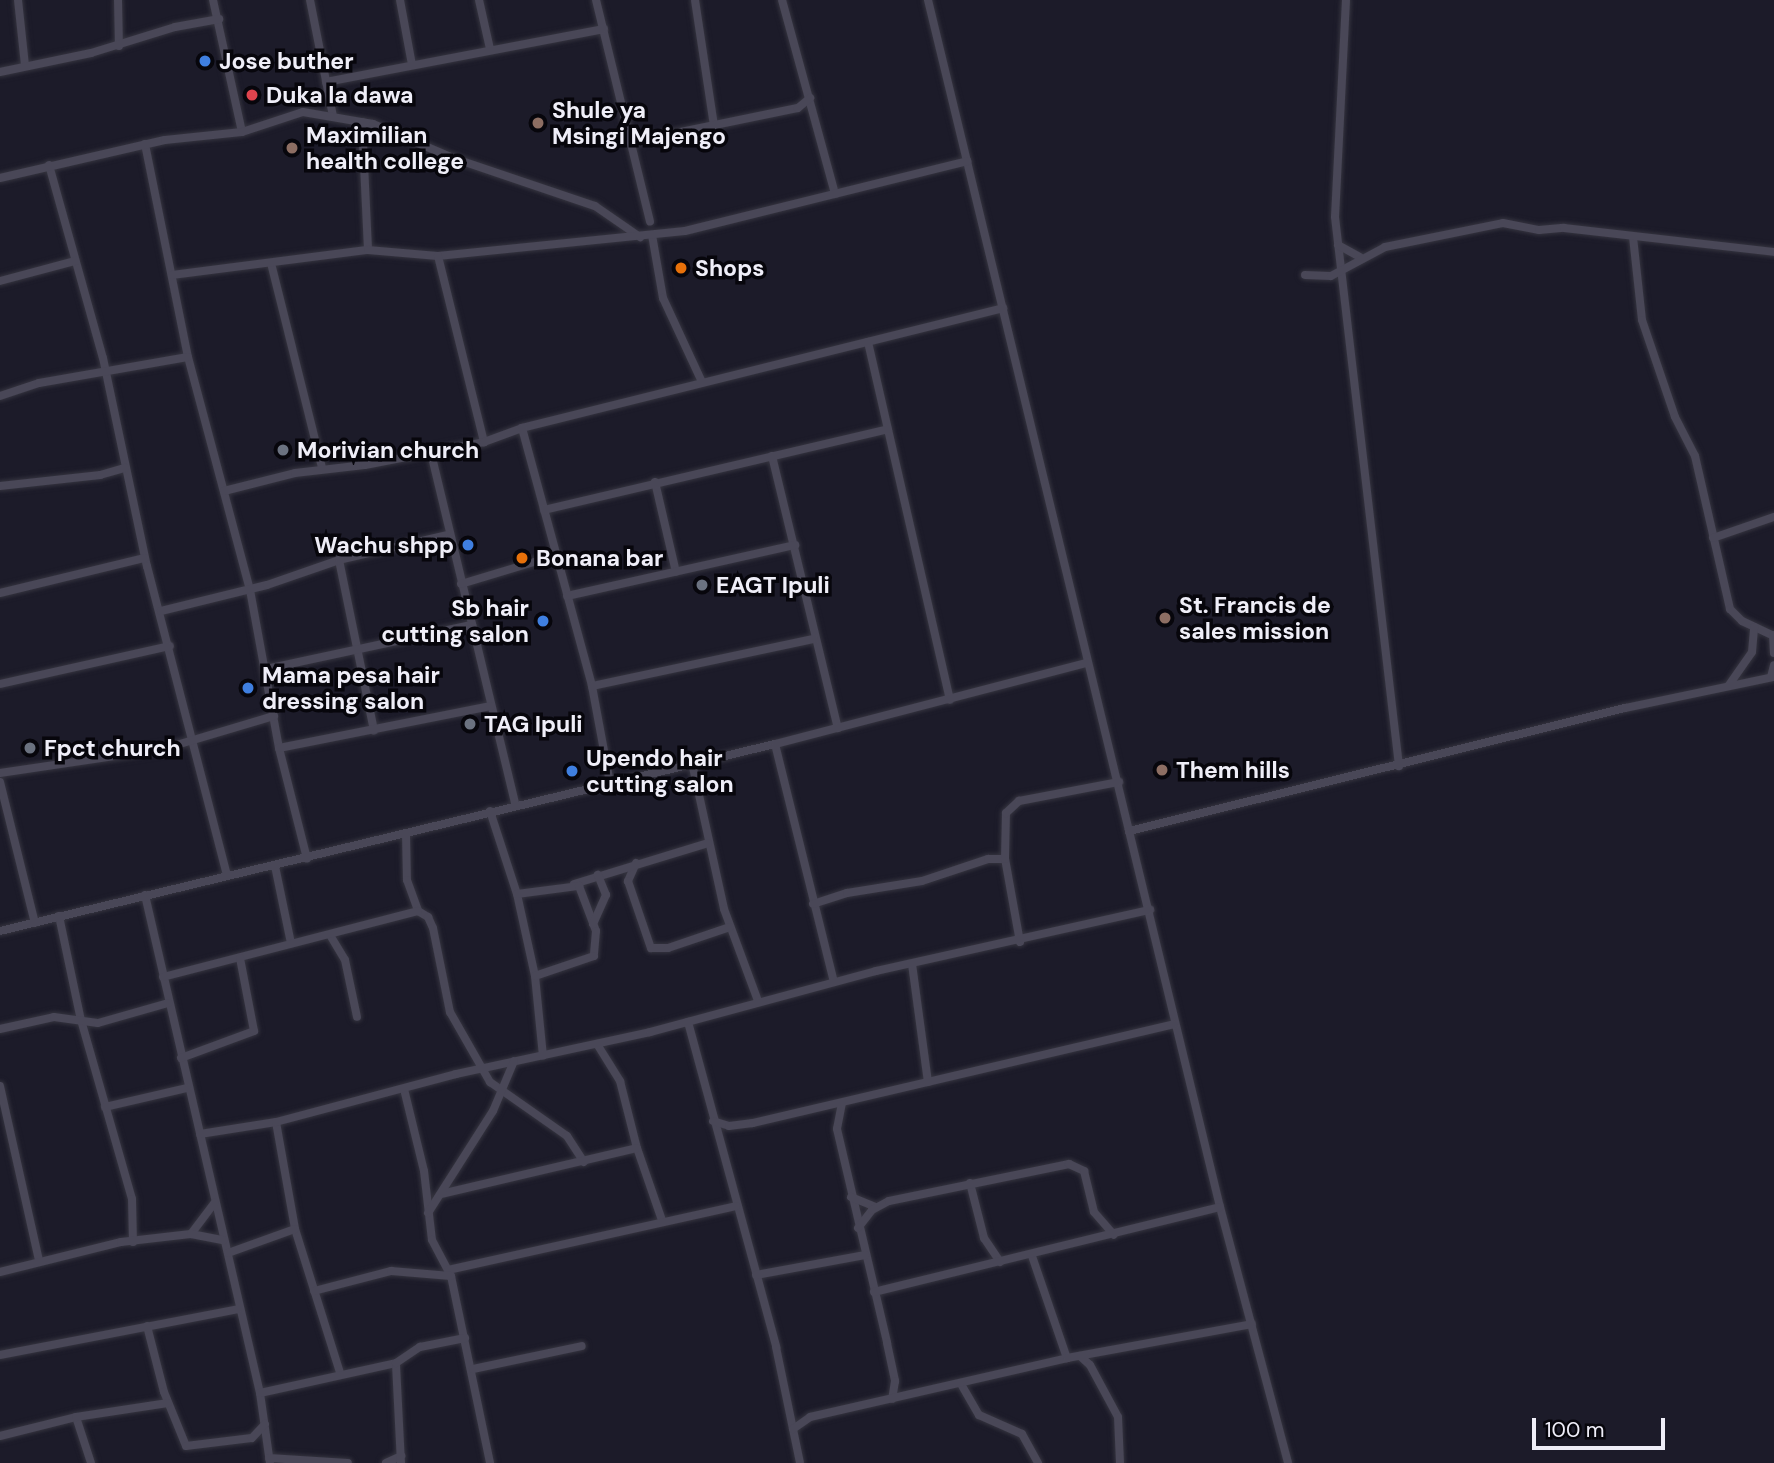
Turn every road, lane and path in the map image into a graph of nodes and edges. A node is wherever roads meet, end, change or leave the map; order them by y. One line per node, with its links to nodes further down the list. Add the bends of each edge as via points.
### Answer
1 (18, 0): 16 (street)
2 (118, 0): 14 (street)
3 (214, 0): 12 (street)
4 (310, 0): 19 (street)
5 (400, 0): 17 (street)
6 (479, 0): 15 (street)
7 (596, 0): 13 (street)
8 (695, 0): 25 (street)
9 (782, 0): 20 (street)
10 (928, 0): 29 (street)
11 (1346, 0): 37 (street, via 1334,173)
12 (219, 19): 14 (street, via 175,27); 26 (street)
13 (604, 29): 15 (street); 27 (street)
14 (119, 46): 16 (street)
15 (491, 49): 17 (street)
16 (25, 65): 18 (street)
17 (412, 65): 19 (street)
18 (0, 72)
19 (326, 82): 23 (street)
20 (810, 98): 21 (street); 22 (street)
21 (798, 108): 22 (street); 25 (street)
22 (814, 115): 32 (street)
23 (333, 116): 24 (street); 26 (street, via 295,111)
24 (362, 122): 35 (street, via 595,206); 38 (street)
25 (714, 125): 27 (street)
26 (242, 132): 28 (street)
27 (632, 142): 33 (street)
28 (145, 144): 30 (street); 45 (street)
29 (967, 161): 32 (street); 48 (street)
30 (49, 165): 31 (street); 42 (street)
31 (0, 178)
32 (835, 194): 34 (street)
33 (650, 221)
34 (652, 235): 35 (street); 52 (street, via 663,298)
35 (640, 237): 40 (street)
36 (1633, 237): 39 (street); 41 (street, via 1490,223 1401,242); 67 (street, via 1643,320 1675,417 1695,456)
37 (1338, 245): 41 (street); 44 (street)
38 (368, 250): 40 (street); 43 (street)
39 (1774, 252)
40 (438, 256): 56 (street)
41 (1360, 257): 44 (street)
42 (75, 261): 47 (street); 51 (street)
43 (271, 263): 45 (street); 60 (street)
44 (1343, 271): 46 (street, via 1331,276); 101 (street)
45 (172, 275): 50 (street)
46 (1306, 275)
47 (0, 281)
48 (1003, 308): 49 (street); 85 (street)
49 (868, 342): 52 (street); 55 (street)
50 (188, 357): 51 (street); 63 (street)
51 (105, 371): 53 (street, via 39,383); 59 (street)
52 (702, 382): 54 (street)
53 (0, 396)
54 (522, 428): 56 (street); 64 (street)
55 (888, 429): 58 (street); 92 (street)
56 (484, 442): 57 (street)
57 (431, 453): 60 (street); 66 (street)
58 (772, 456): 61 (street); 68 (street)
59 (125, 468): 62 (street); 70 (street)
60 (321, 468): 63 (street)
61 (654, 482): 64 (street); 72 (street)
62 (0, 486)
63 (224, 491): 74 (street)
64 (544, 510): 69 (street)
65 (1774, 517): 67 (street)
66 (447, 535): 71 (street); 73 (street)
67 (1713, 538): 79 (street, via 1730,609)
68 (795, 545): 72 (street); 81 (street)
69 (554, 556): 73 (street); 76 (street)
70 (145, 558): 75 (street); 77 (street)
71 (339, 560): 74 (street); 83 (street)
72 (676, 572): 76 (street)
73 (461, 584): 78 (street)
74 (250, 590): 77 (street); 87 (street)
75 (0, 593)
76 (567, 596): 91 (street)
77 (161, 611): 82 (street)
78 (471, 625): 83 (street); 93 (street)
79 (1754, 627): 80 (street); 90 (street, via 1752,650)
80 (1773, 633): 84 (street)
81 (814, 639): 91 (street); 95 (street)
82 (170, 646): 89 (street); 97 (street)
83 (357, 653): 87 (street); 96 (street)
84 (1774, 653)
85 (1087, 663): 92 (street); 104 (street)
86 (1774, 665): 88 (street)
87 (266, 669): 94 (street)
88 (1772, 677): 90 (street)
89 (0, 684)
90 (1729, 685): 101 (street)
91 (592, 687): 105 (street)
92 (950, 700): 95 (street)
93 (491, 706): 96 (street); 106 (street)
94 (274, 716): 97 (street); 99 (street)
95 (838, 728): 98 (street)
96 (374, 730): 99 (street)
97 (194, 741): 102 (street); 115 (street)
98 (775, 744): 100 (street); 120 (street)
99 (279, 748): 111 (street)
100 (692, 763): 105 (street); 110 (street)
101 (1399, 766): 108 (street)
102 (0, 773)
103 (0, 782): 124 (street)
104 (1119, 782): 108 (street); 112 (street, via 1019,800 1005,818)
105 (610, 783): 106 (street)
106 (515, 804): 107 (street)
107 (490, 811): 109 (street); 118 (street)
108 (1129, 831): 121 (street)
109 (406, 834): 111 (street); 122 (street, via 406,876)
110 (708, 843): 113 (street); 126 (street)
111 (307, 859): 114 (street)
112 (1005, 859): 120 (street, via 988,859 922,881 848,893); 129 (street)
113 (636, 863): 116 (street); 126 (street, via 628,881 651,948 668,948)
114 (275, 866): 115 (street); 130 (street)
115 (227, 875): 119 (street)
116 (598, 875): 117 (street); 125 (street, via 606,895)
117 (574, 884): 118 (street); 125 (street, via 581,889)
118 (517, 894): 133 (street)
119 (145, 895): 123 (street); 134 (street)
120 (813, 904): 135 (street)
121 (1150, 910): 129 (street); 141 (street)
122 (418, 911): 128 (street); 147 (street, via 428,917 433,928 450,1012)
123 (59, 916): 124 (street); 139 (street)
124 (35, 923): 127 (street)
125 (593, 924): 133 (street, via 594,956)
126 (730, 927): 136 (street)
127 (0, 931)
128 (330, 935): 130 (street); 138 (street, via 345,960)
129 (1020, 942): 132 (street)
130 (292, 943): 131 (street)
131 (240, 958): 134 (street); 145 (street, via 254,1031)
132 (912, 964): 135 (street); 148 (street)
133 (536, 976): 144 (street)
134 (163, 977): 137 (street)
135 (834, 982): 136 (street)
136 (758, 1001): 140 (street)
137 (168, 1003): 139 (street, via 98,1023); 145 (street)
138 (357, 1017)
139 (81, 1020): 142 (street, via 42,1018); 154 (street)
140 (688, 1022): 143 (street); 156 (street)
141 (1174, 1024): 148 (street); 169 (street)
142 (0, 1029)
143 (597, 1044): 144 (street); 161 (street, via 620,1081)
144 (543, 1056): 146 (street)
145 (181, 1058): 150 (street)
146 (514, 1061): 147 (street); 152 (street)
147 (483, 1068): 151 (street); 152 (street)
148 (928, 1082): 153 (street)
149 (0, 1086): 160 (street)
150 (187, 1088): 154 (street); 159 (street)
151 (404, 1089): 157 (street); 170 (street, via 424,1171)
152 (499, 1089): 162 (street, via 567,1136); 164 (street, via 493,1111)
153 (842, 1103): 155 (street); 158 (street)
154 (105, 1107): 177 (street, via 132,1199)
155 (820, 1108): 156 (street, via 738,1125); 158 (street)
156 (713, 1121): 167 (street)
157 (276, 1122): 159 (street); 173 (street)
158 (836, 1124): 165 (street)
159 (200, 1134): 166 (street)
160 (5, 1135): 181 (street)
161 (636, 1147): 162 (street); 171 (street)
162 (584, 1162): 164 (street, via 517,1172)
163 (970, 1183): 168 (street); 175 (street, via 1069,1164 1084,1171 1094,1212); 182 (street, via 984,1238)
164 (441, 1194): 170 (street)
165 (851, 1197): 168 (street); 172 (street)
166 (214, 1203): 174 (street); 176 (street)
167 (736, 1206): 171 (street); 185 (street)
168 (876, 1207): 172 (street)
169 (1220, 1208): 175 (street); 189 (street)
170 (428, 1213): 184 (street, via 432,1240)
171 (662, 1220): 184 (street)
172 (858, 1228): 179 (street)
173 (295, 1229): 178 (street); 186 (street)
174 (191, 1234): 176 (street); 177 (street)
175 (1114, 1235): 180 (street)
176 (223, 1240): 178 (street)
177 (134, 1242): 181 (street)
178 (228, 1254): 188 (street)
179 (864, 1255): 185 (street); 187 (street)
180 (1032, 1256): 182 (street); 195 (street)
181 (39, 1261): 183 (street)
182 (1000, 1262): 187 (street)
183 (0, 1272)
184 (450, 1273): 186 (street, via 391,1272); 191 (street)
185 (756, 1275): 205 (street)
186 (314, 1291): 198 (street)
187 (874, 1292): 201 (street, via 895,1381)
188 (240, 1309): 190 (street); 200 (street)
189 (1252, 1324): 194 (street); 216 (street)
190 (147, 1326): 193 (street); 202 (street)
191 (465, 1338): 196 (street, via 421,1347); 197 (street)
192 (582, 1346): 197 (street)
193 (0, 1355)
194 (1080, 1356): 195 (street); 215 (street, via 1090,1365 1118,1417)
195 (1067, 1358): 199 (street)
196 (396, 1363): 198 (street); 208 (street)
197 (473, 1369): 212 (street)
198 (340, 1373): 200 (street)
199 (961, 1384): 201 (street); 214 (street, via 979,1415 1022,1434)
200 (260, 1394): 204 (street)
201 (892, 1399): 205 (street, via 810,1417)
202 (168, 1403): 203 (street); 204 (street, via 186,1446 252,1438)
203 (76, 1417): 206 (street); 209 (street)
204 (265, 1424): 207 (street)
205 (793, 1430): 213 (street)
206 (0, 1436)
207 (270, 1460): 210 (street)
208 (401, 1460): 211 (street)
209 (91, 1463)
210 (348, 1463)
211 (386, 1463)
212 (489, 1463)
213 (800, 1463)
214 (1038, 1463)
215 (1120, 1463)
216 (1288, 1463)

